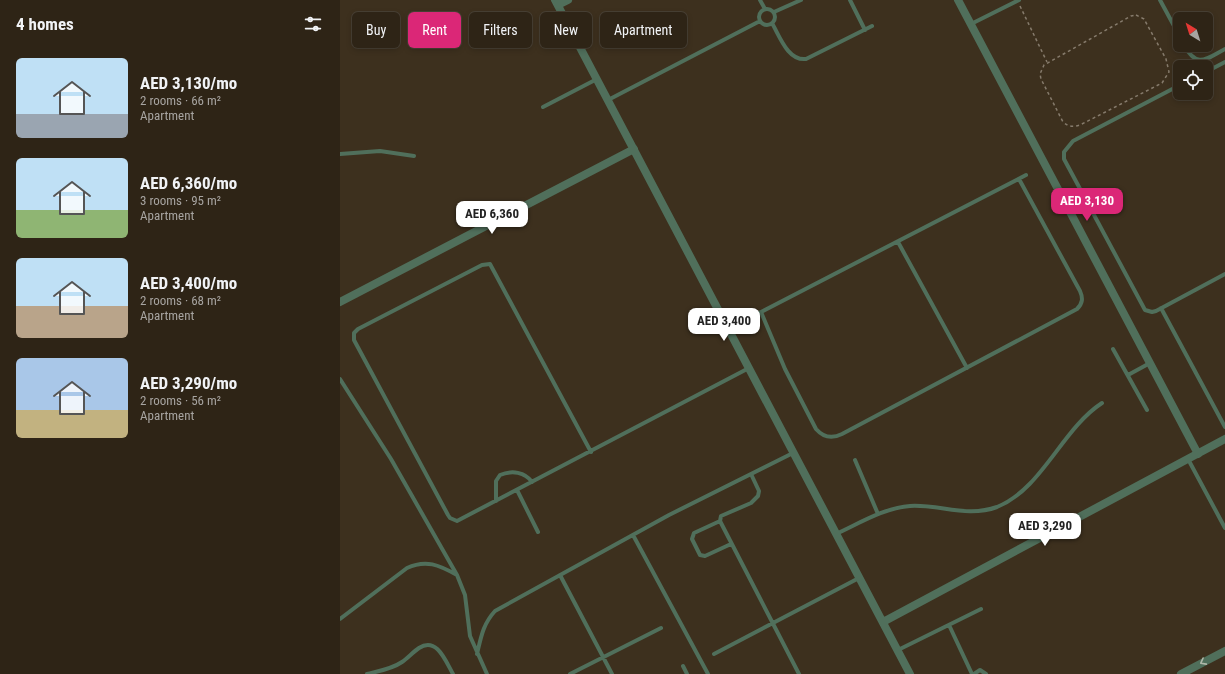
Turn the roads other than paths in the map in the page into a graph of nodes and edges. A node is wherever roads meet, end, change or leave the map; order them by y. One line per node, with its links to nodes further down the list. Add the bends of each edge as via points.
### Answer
1 (568, 0): 8 (street)
2 (760, 0): 9 (lane)
3 (801, 0): 10 (lane)
4 (850, 0): 16 (lane)
5 (958, 0): 13 (street)
6 (1018, 0): 13 (lane)
7 (1160, 0): 14 (lane)
8 (557, 3): 21 (street)
9 (765, 9): 10 (lane); 11 (lane, via 760,13)
10 (774, 12): 12 (lane)
11 (760, 21): 12 (lane, via 766,25); 23 (lane)
12 (772, 23): 16 (lane, via 790,54 801,60)
13 (971, 24): 37 (street)
14 (1173, 24)
15 (872, 26): 16 (lane)
16 (865, 30)
17 (1225, 49): 18 (lane, via 1204,60 1190,56)
18 (1188, 52)
19 (1225, 62): 20 (lane)
20 (1213, 68)
21 (597, 79): 23 (street); 24 (lane)
22 (1173, 89): 33 (lane, via 1073,141 1064,156 1145,310 1152,312)
23 (608, 100): 25 (street)
24 (543, 107)
25 (634, 149): 32 (street); 35 (street)
26 (340, 154): 27 (lane, via 380,151)
27 (414, 156)
28 (1026, 175): 29 (lane)
29 (1019, 179): 30 (lane); 39 (lane, via 1080,291 1082,300 1077,309)
30 (898, 242): 34 (lane); 39 (lane)
31 (1225, 274): 33 (lane)
32 (340, 302)
33 (1161, 308): 45 (lane)
34 (761, 312): 35 (lane); 39 (lane, via 785,369 816,429 825,436 842,434)
35 (728, 329): 38 (street)
36 (1113, 349): 40 (lane)
37 (1150, 363): 40 (lane); 50 (street)
38 (749, 368): 48 (lane); 49 (street)
39 (967, 368)
40 (1128, 375): 43 (lane)
41 (340, 379): 64 (lane, via 391,459)
42 (1102, 402): 57 (lane, via 1084,418 1022,491 997,507 967,512 911,506)
43 (1147, 410)
44 (1225, 415): 45 (lane)
45 (1220, 418): 46 (lane)
46 (1225, 427)
47 (1225, 439): 50 (street)
48 (592, 452): 54 (lane); 56 (lane, via 490,264 482,265 355,330 354,340 450,518 457,521)
49 (794, 453): 53 (lane); 61 (street)
50 (1198, 454): 51 (street)
51 (1188, 459): 59 (lane); 69 (street)
52 (855, 460): 57 (lane)
53 (751, 474): 58 (lane, via 759,491 758,496 751,503 722,516); 62 (lane)
54 (532, 482): 55 (lane); 56 (lane, via 523,473 500,475 496,481)
55 (517, 490): 56 (lane); 60 (lane)
56 (496, 501)
57 (878, 514): 61 (lane)
58 (720, 522): 63 (lane); 63 (lane, via 694,533 692,539 697,552 704,556)
59 (1225, 528)
60 (538, 532)
61 (836, 534): 66 (street)
62 (632, 535): 65 (lane); 85 (lane)
63 (731, 544): 70 (lane)
64 (457, 575): 68 (lane, via 435,564 416,564 407,568); 75 (lane, via 465,595 470,636)
65 (560, 575): 75 (lane, via 495,611 483,628); 77 (lane)
66 (860, 578): 69 (street); 70 (lane)
67 (981, 610): 71 (lane)
68 (340, 619)
69 (883, 622): 73 (street)
70 (772, 623): 76 (lane); 86 (lane)
71 (949, 625): 73 (lane); 88 (lane)
72 (661, 628): 77 (lane)
73 (898, 650): 87 (street)
74 (1225, 651): 90 (street, one-way to 90)
75 (477, 654): 81 (lane)
76 (714, 654)
77 (603, 657): 82 (lane); 83 (lane)
78 (683, 666): 84 (lane)
79 (367, 674): 80 (lane, via 393,667 419,648 430,646 440,651)
80 (452, 674)
81 (487, 674)
82 (570, 674)
83 (612, 674)
84 (687, 674)
85 (708, 674)
86 (799, 674)
87 (910, 674)
88 (973, 674): 89 (lane, via 980,670)
89 (986, 674)
90 (1181, 674)

